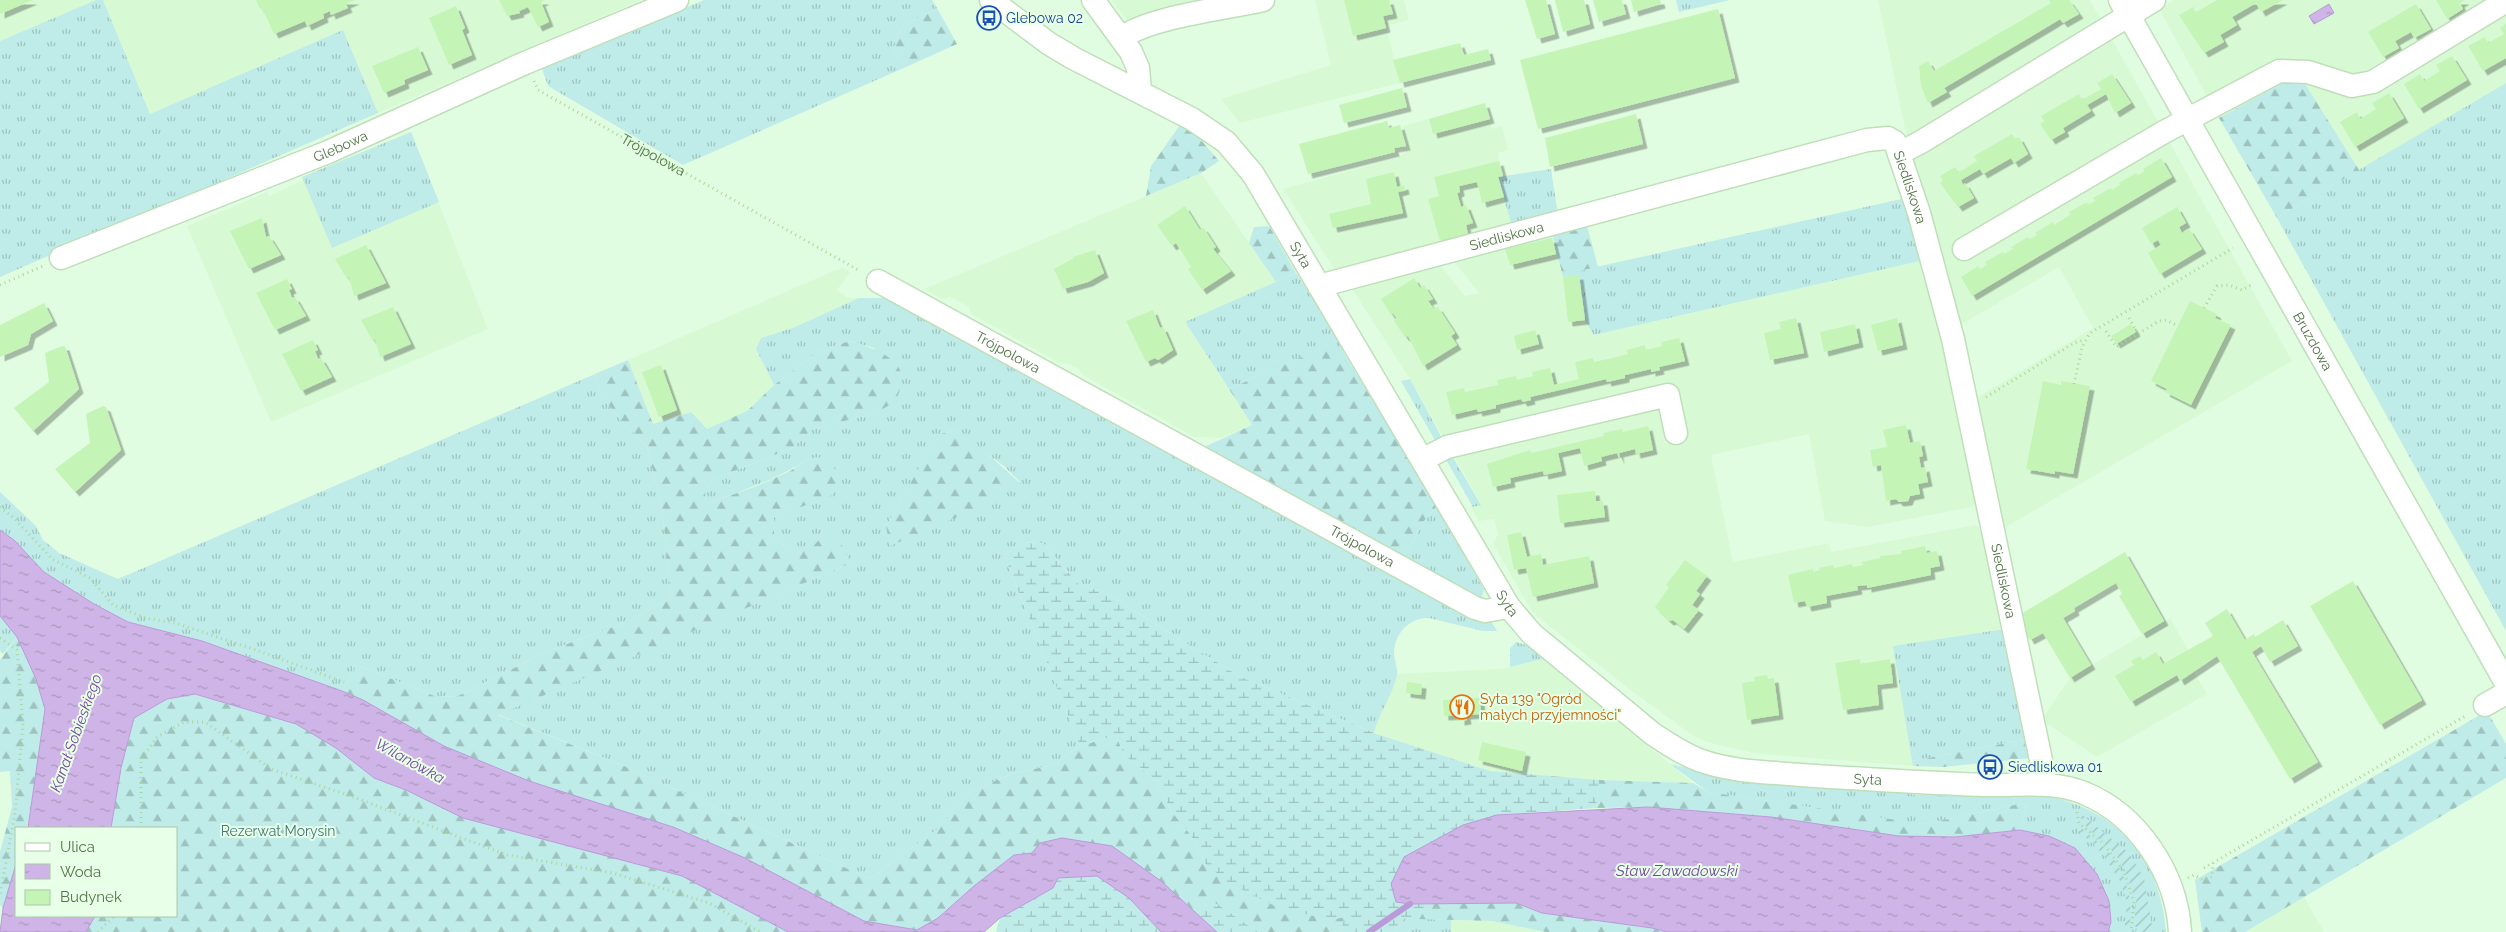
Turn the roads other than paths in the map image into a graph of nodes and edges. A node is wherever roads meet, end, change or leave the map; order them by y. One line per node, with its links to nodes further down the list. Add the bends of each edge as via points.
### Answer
1 (677, 0): 13 (street, Glebowa, via 525,63 328,152)
2 (991, 0): 9 (street, Syta, via 1048,43)
3 (1093, 0): 8 (street)
4 (1263, 0): 8 (street, via 1152,24)
5 (2154, 0): 7 (street)
6 (2506, 1): 10 (street, via 2373,82 2352,86 2308,72 2279,71)
7 (2125, 8): 10 (street, Bruzdowa); 11 (street)
8 (1121, 38): 9 (street, via 1138,68)
9 (1140, 91): 15 (street, Syta, via 1226,142 1253,174)
10 (2188, 120): 12 (street); 19 (street, Bruzdowa)
11 (1900, 153): 15 (street, Siedliskowa, via 1895,142 1888,138 1867,140); 22 (street, Siedliskowa, via 1953,339)
12 (1964, 248)
13 (61, 258)
14 (878, 281): 18 (street, Trójpolowa, via 1475,608 1485,611)
15 (1319, 286): 17 (street, Syta)
16 (1676, 433): 17 (street, via 1668,395 1447,447)
17 (1424, 459): 18 (street, Syta)
18 (1509, 607): 22 (street, Syta, via 1532,634 1653,734 1700,760 1762,772 1862,779 1989,785)
19 (2506, 683)
20 (2506, 693): 21 (street)
21 (2485, 705)
22 (2046, 784): 23 (street, Syta, via 2084,793 2115,810 2139,833 2172,885)
23 (2180, 932)

